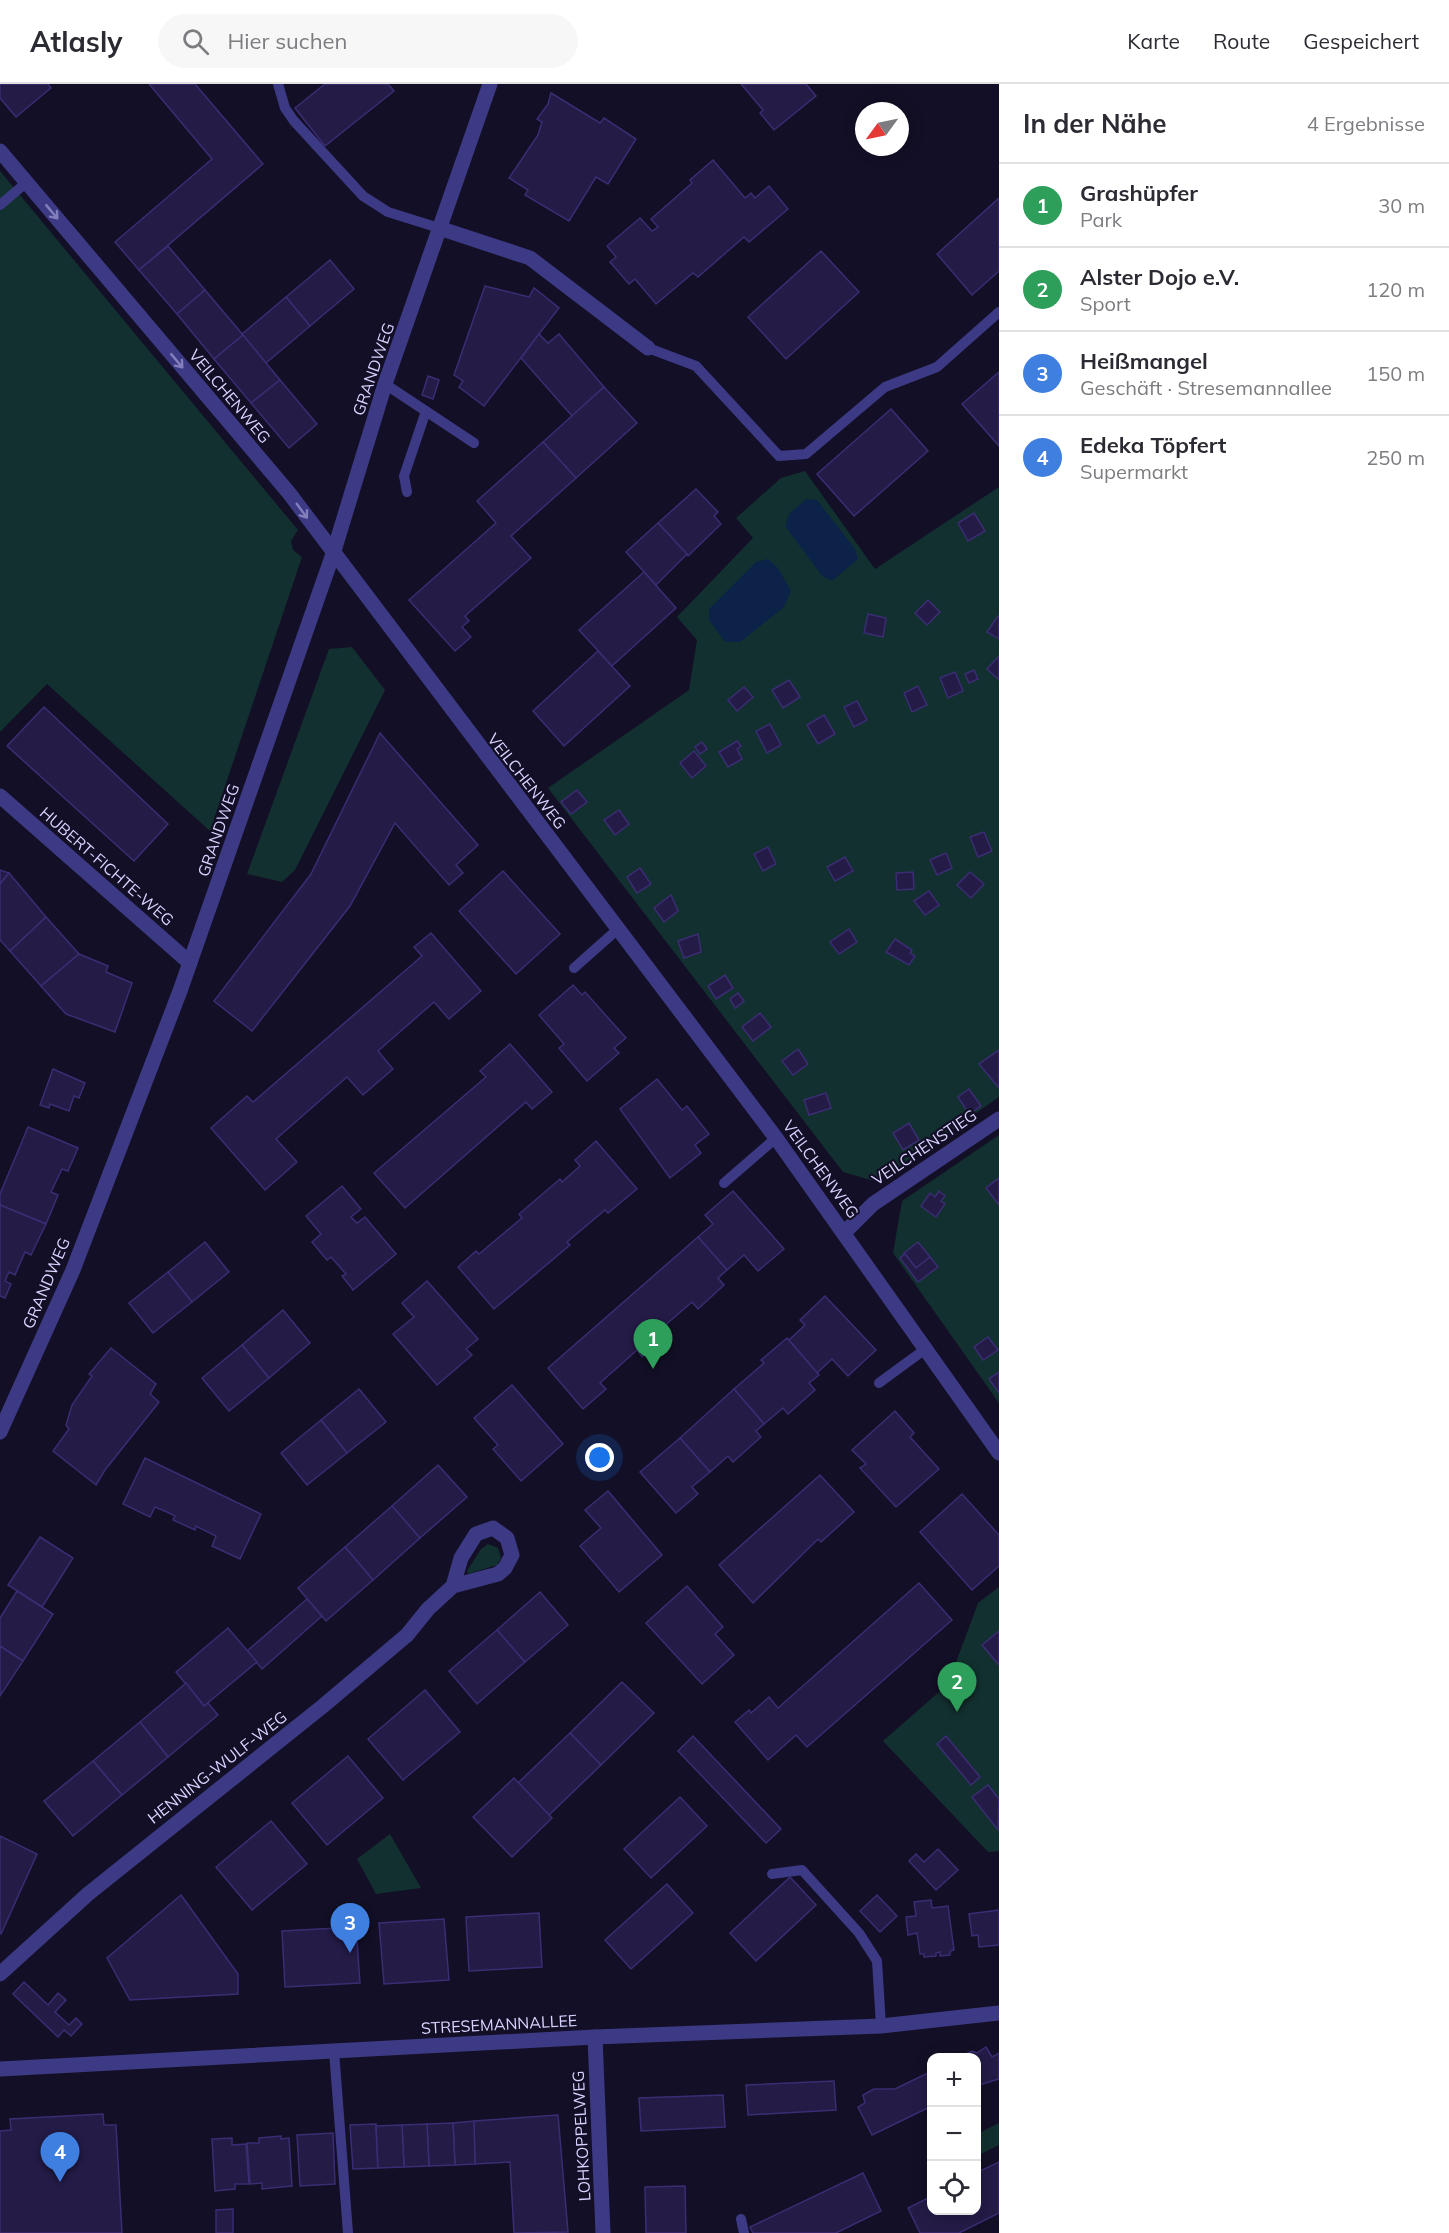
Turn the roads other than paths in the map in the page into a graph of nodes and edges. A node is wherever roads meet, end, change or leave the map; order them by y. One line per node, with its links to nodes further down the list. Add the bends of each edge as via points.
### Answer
1 (278, 84): 6 (lane, via 294,122 363,196 388,212)
2 (490, 84): 6 (street, GRANDWEG)
3 (0, 152): 4 (street, VEILCHENWEG)
4 (27, 182): 5 (lane); 13 (street, VEILCHENWEG, one-way to 13, via 289,494)
5 (0, 205)
6 (439, 228): 8 (street, via 530,258); 9 (street, GRANDWEG)
7 (999, 312): 8 (lane, via 937,367 885,387 806,454 779,456 696,366)
8 (648, 348)
9 (385, 384): 10 (lane); 13 (street, GRANDWEG)
10 (426, 411): 11 (lane); 12 (lane, via 404,476)
11 (474, 443)
12 (407, 492)
13 (333, 554): 15 (street, VEILCHENWEG); 16 (street, GRANDWEG)
14 (0, 796): 16 (street, HUBERT-FICHTE-WEG)
15 (618, 929): 17 (lane); 19 (street, VEILCHENWEG)
16 (190, 963): 24 (street, GRANDWEG, via 73,1269)
17 (574, 968)
18 (999, 1119): 21 (street, VEILCHENSTIEG, via 873,1204)
19 (776, 1138): 20 (lane); 21 (street, VEILCHENWEG)
20 (724, 1183)
21 (845, 1232): 22 (street, VEILCHENWEG)
22 (924, 1350): 23 (lane); 25 (street, VEILCHENWEG)
23 (879, 1383)
24 (0, 1432)
25 (999, 1453)
26 (453, 1586): 28 (street, HENNING-WULF-WEG, via 407,1635 88,1893)
27 (772, 1874): 30 (lane, via 802,1870 859,1933 877,1961)
28 (0, 1974)
29 (999, 2013): 30 (street, STRESEMANNALLEE)
30 (881, 2025): 31 (street, STRESEMANNALLEE)
31 (595, 2037): 32 (street, STRESEMANNALLEE); 36 (street, LOHKOPPELWEG)
32 (334, 2051): 33 (street, STRESEMANNALLEE); 35 (lane)
33 (0, 2069)
34 (741, 2219): 37 (lane)
35 (348, 2233)
36 (603, 2233)
37 (744, 2233)

